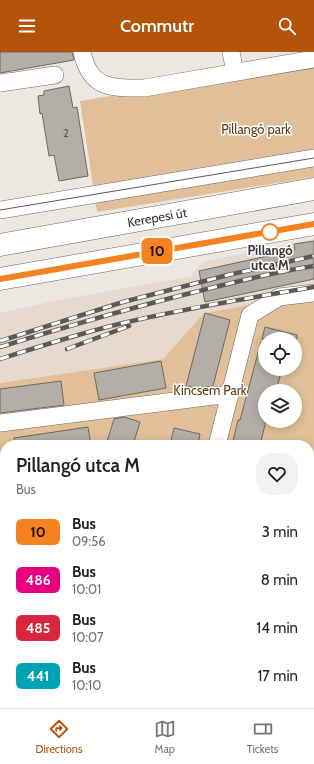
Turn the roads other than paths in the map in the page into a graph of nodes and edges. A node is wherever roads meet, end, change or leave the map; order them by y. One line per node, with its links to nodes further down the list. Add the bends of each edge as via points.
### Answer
1 (82, 52): 4 (street, via 88,72 98,82 109,86 144,88)
2 (232, 52): 4 (street)
3 (314, 59): 4 (street)
4 (234, 72)
5 (55, 75): 6 (street)
6 (0, 83)
7 (314, 158): 9 (street)
8 (314, 189): 11 (main road, Kerepesi út)
9 (0, 210)
10 (314, 224): 13 (main road)
11 (84, 229): 12 (main road, Kerepesi út); 13 (main road, via 86,243 83,248)
12 (6, 245)
13 (0, 278)
14 (314, 293): 15 (street, via 279,297 250,315)
15 (230, 394): 16 (street); 17 (street)
16 (0, 423)
17 (218, 440)

